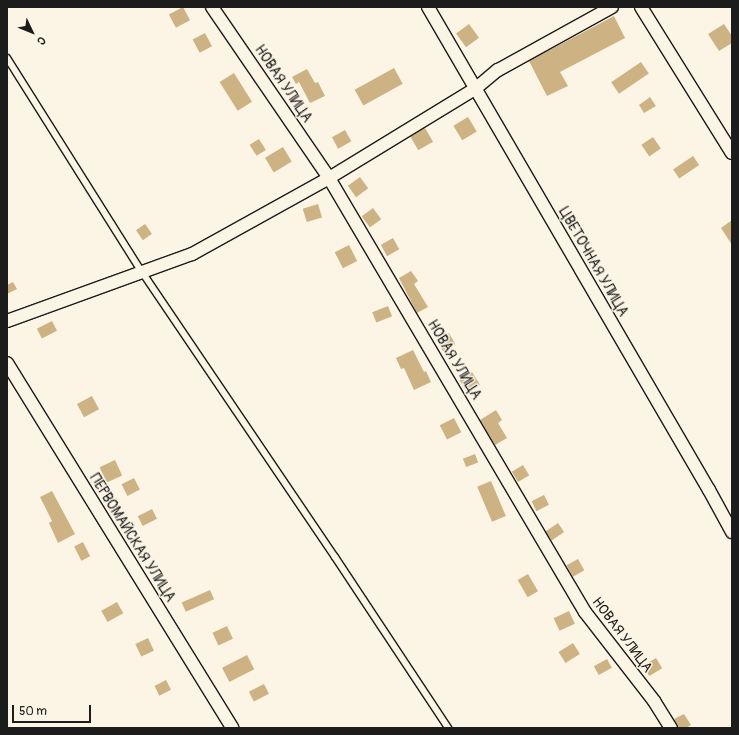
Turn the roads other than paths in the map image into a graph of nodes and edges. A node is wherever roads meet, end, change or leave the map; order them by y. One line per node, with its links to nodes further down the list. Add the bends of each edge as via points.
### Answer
1 (212, 7): 8 (street, НОВАЯ УЛИЦА)
2 (428, 7): 6 (street, ЦВЕТОЧНАЯ УЛИЦА)
3 (612, 7): 6 (street, via 498,70)
4 (641, 7): 7 (street)
5 (7, 58): 9 (lane)
6 (475, 89): 8 (street); 12 (street, ЦВЕТОЧНАЯ УЛИЦА, via 710,490)
7 (732, 153)
8 (329, 178): 9 (street, via 192,254); 15 (street, НОВАЯ УЛИЦА, via 585,612 654,701)
9 (142, 272): 10 (street); 14 (lane, via 336,557)
10 (7, 321)
11 (7, 363): 13 (street, ПЕРВОМАЙСКАЯ УЛИЦА)
12 (732, 532)
13 (232, 728)
14 (448, 728)
15 (670, 728)

